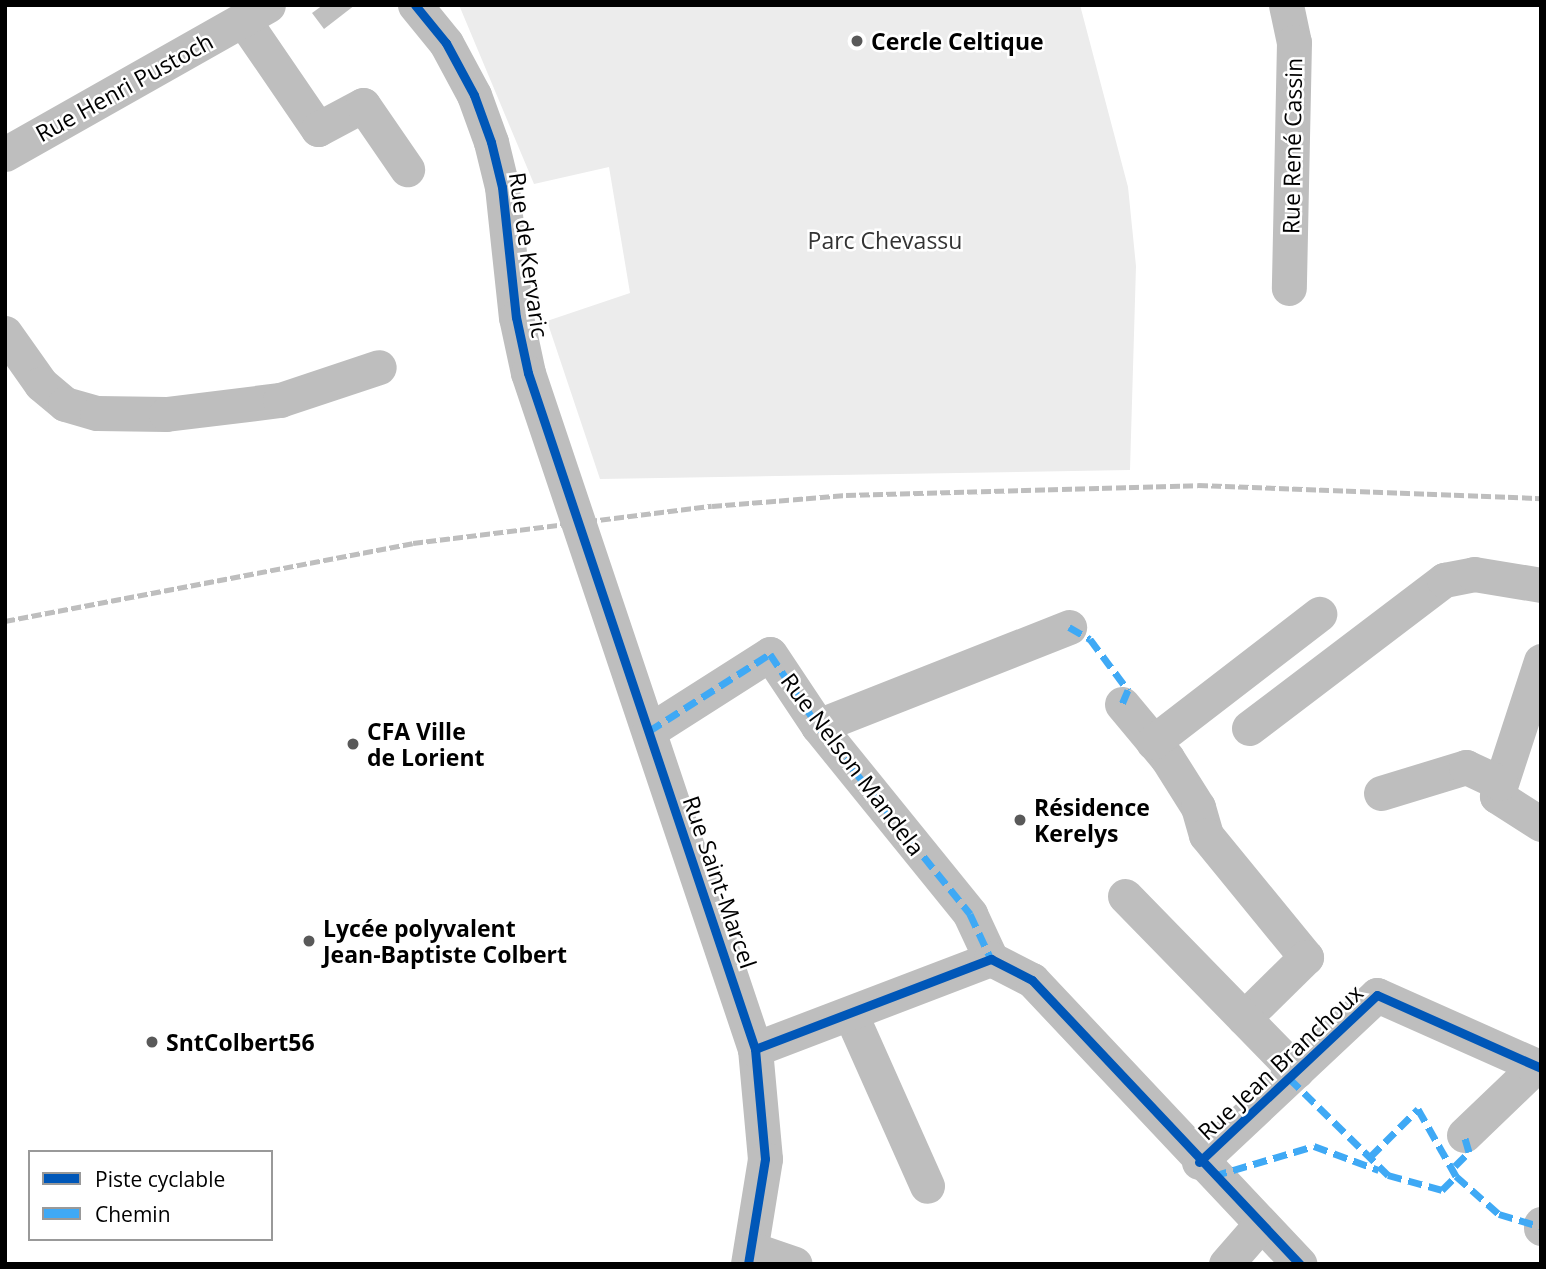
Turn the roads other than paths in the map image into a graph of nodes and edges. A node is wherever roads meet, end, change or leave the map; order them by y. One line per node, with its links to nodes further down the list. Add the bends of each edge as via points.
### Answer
1 (415, 5): 9 (street, Rue de Kervaric, via 446,43 474,95 491,142 502,187 516,317 528,373)
2 (1299, 10): 6 (street, Rue René Cassin)
3 (256, 13): 4 (street, Rue Henri Pustoch); 5 (street, Rue Henri Pustoch, via 318,129 363,105)
4 (5, 155)
5 (407, 169)
6 (1289, 288)
7 (5, 333): 8 (street, via 41,384 65,404 97,413 166,414 280,400)
8 (379, 368)
9 (579, 522): 18 (street, Rue Saint-Marcel)
10 (1541, 585): 17 (street, via 1474,574 1444,580)
11 (1319, 614): 15 (street)
12 (1069, 627): 16 (street)
13 (1235, 650): 15 (street)
14 (1541, 661): 19 (street)
15 (1138, 724): 25 (street, via 1198,807 1206,835 1306,957)
16 (818, 726): 18 (street, Rue Nelson Mandela, via 770,654); 23 (street, Rue Nelson Mandela, via 970,914)
17 (1249, 728)
18 (649, 732): 26 (street, Rue Saint-Marcel)
19 (1499, 790): 20 (street, via 1466,767); 21 (street)
20 (1381, 793)
21 (1541, 824)
22 (1125, 897): 25 (street)
23 (991, 958): 24 (street); 30 (street, via 1032,981)
24 (851, 1015): 26 (street); 31 (street)
25 (1244, 1018): 28 (street)
26 (755, 1049): 33 (street, Rue Saint-Marcel, via 765,1159)
27 (1539, 1067): 28 (street, Rue Jean Branchoux, via 1377,995); 29 (street)
28 (1296, 1071): 30 (street, Rue Jean Branchoux)
29 (1464, 1135)
30 (1199, 1162): 32 (street)
31 (927, 1186)
32 (1261, 1224): 35 (street); 36 (street)
33 (750, 1256): 34 (street)
34 (795, 1264)
35 (1226, 1264)
36 (1300, 1264)

